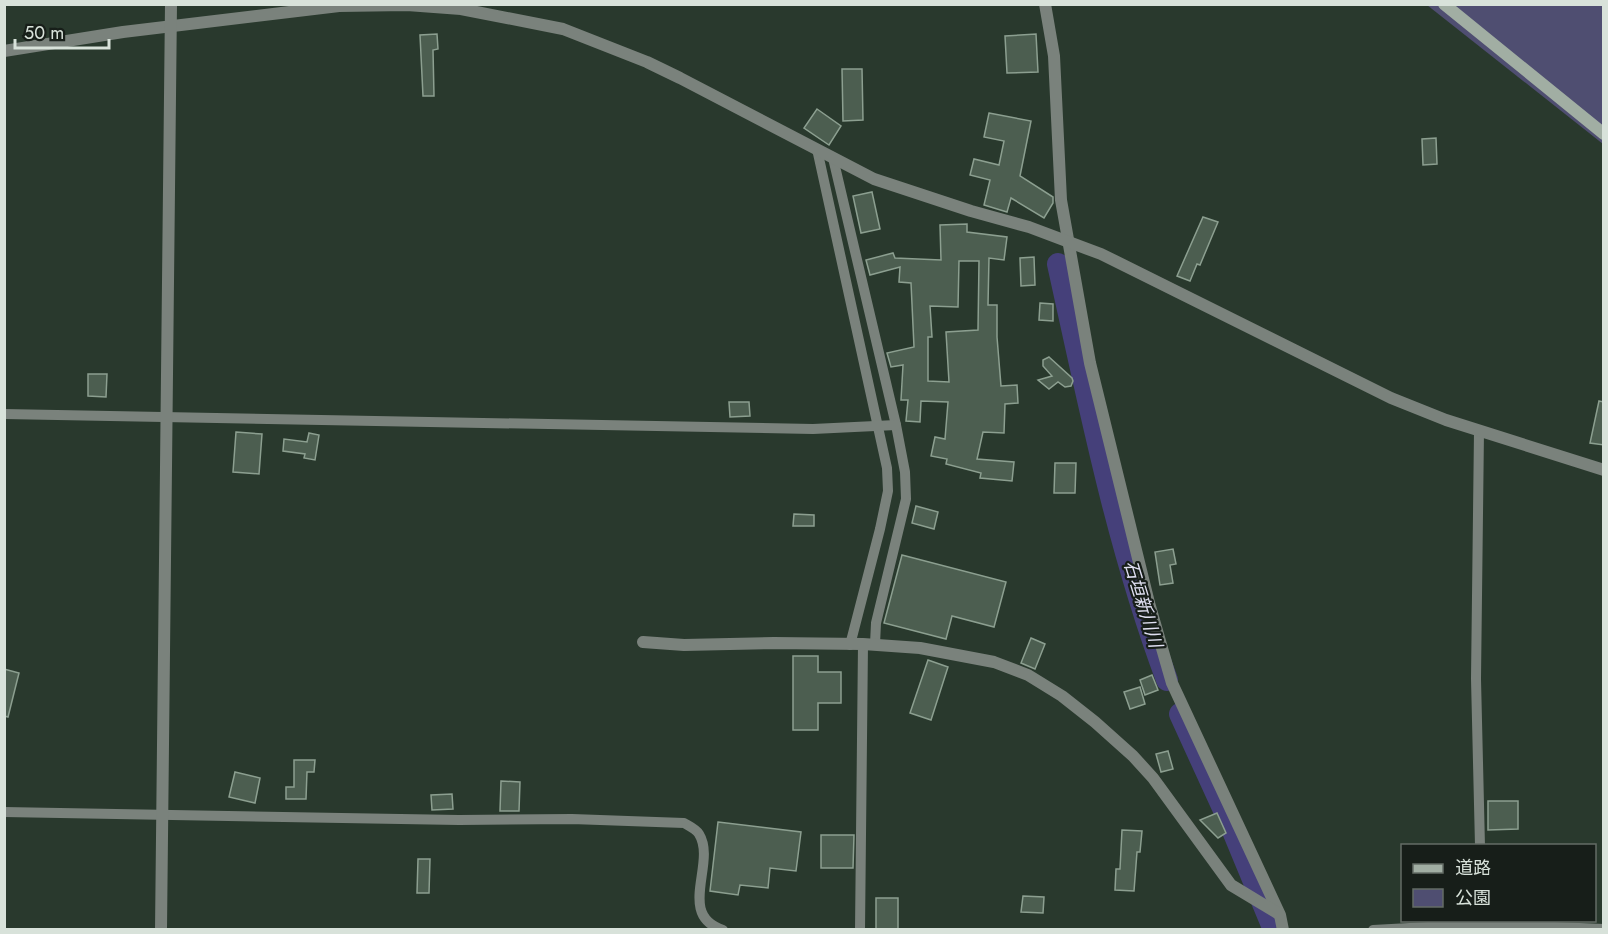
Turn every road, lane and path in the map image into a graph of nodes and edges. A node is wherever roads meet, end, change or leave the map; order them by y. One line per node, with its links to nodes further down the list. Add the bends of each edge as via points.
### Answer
1 (171, 4): 4 (street)
2 (1045, 4): 9 (street, via 1054,56 1061,200)
3 (1444, 4): 6 (main road)
4 (171, 26): 5 (street); 7 (street, via 339,6 418,6 505,16 563,29 647,62); 11 (street)
5 (4, 51)
6 (1604, 134)
7 (817, 149): 8 (street); 13 (street)
8 (833, 158): 9 (street, via 874,179); 12 (street)
9 (1068, 242): 14 (street, via 1101,254 1391,398); 22 (street, via 1090,363 1172,683)
10 (4, 414): 11 (street)
11 (167, 416): 13 (street, via 801,429); 20 (street)
12 (896, 425): 13 (street); 17 (street, via 906,499)
13 (878, 427): 18 (street, via 888,491)
14 (1479, 431): 15 (street); 21 (street, via 1476,679)
15 (1604, 470)
16 (643, 642): 18 (street)
17 (869, 644): 18 (street); 22 (street, via 920,648 994,662 1028,675 1062,696 1153,778 1231,885); 27 (street)
18 (850, 645)
19 (4, 812): 20 (street)
20 (162, 815): 25 (street); 26 (street, via 572,819 684,824 698,832 705,849 699,894 703,916)
21 (1480, 844)
22 (1280, 915): 28 (street)
23 (1483, 925): 24 (street); 29 (street)
24 (1604, 929)
25 (161, 930)
26 (723, 930)
27 (860, 930)
28 (1283, 930)
29 (1373, 930)

